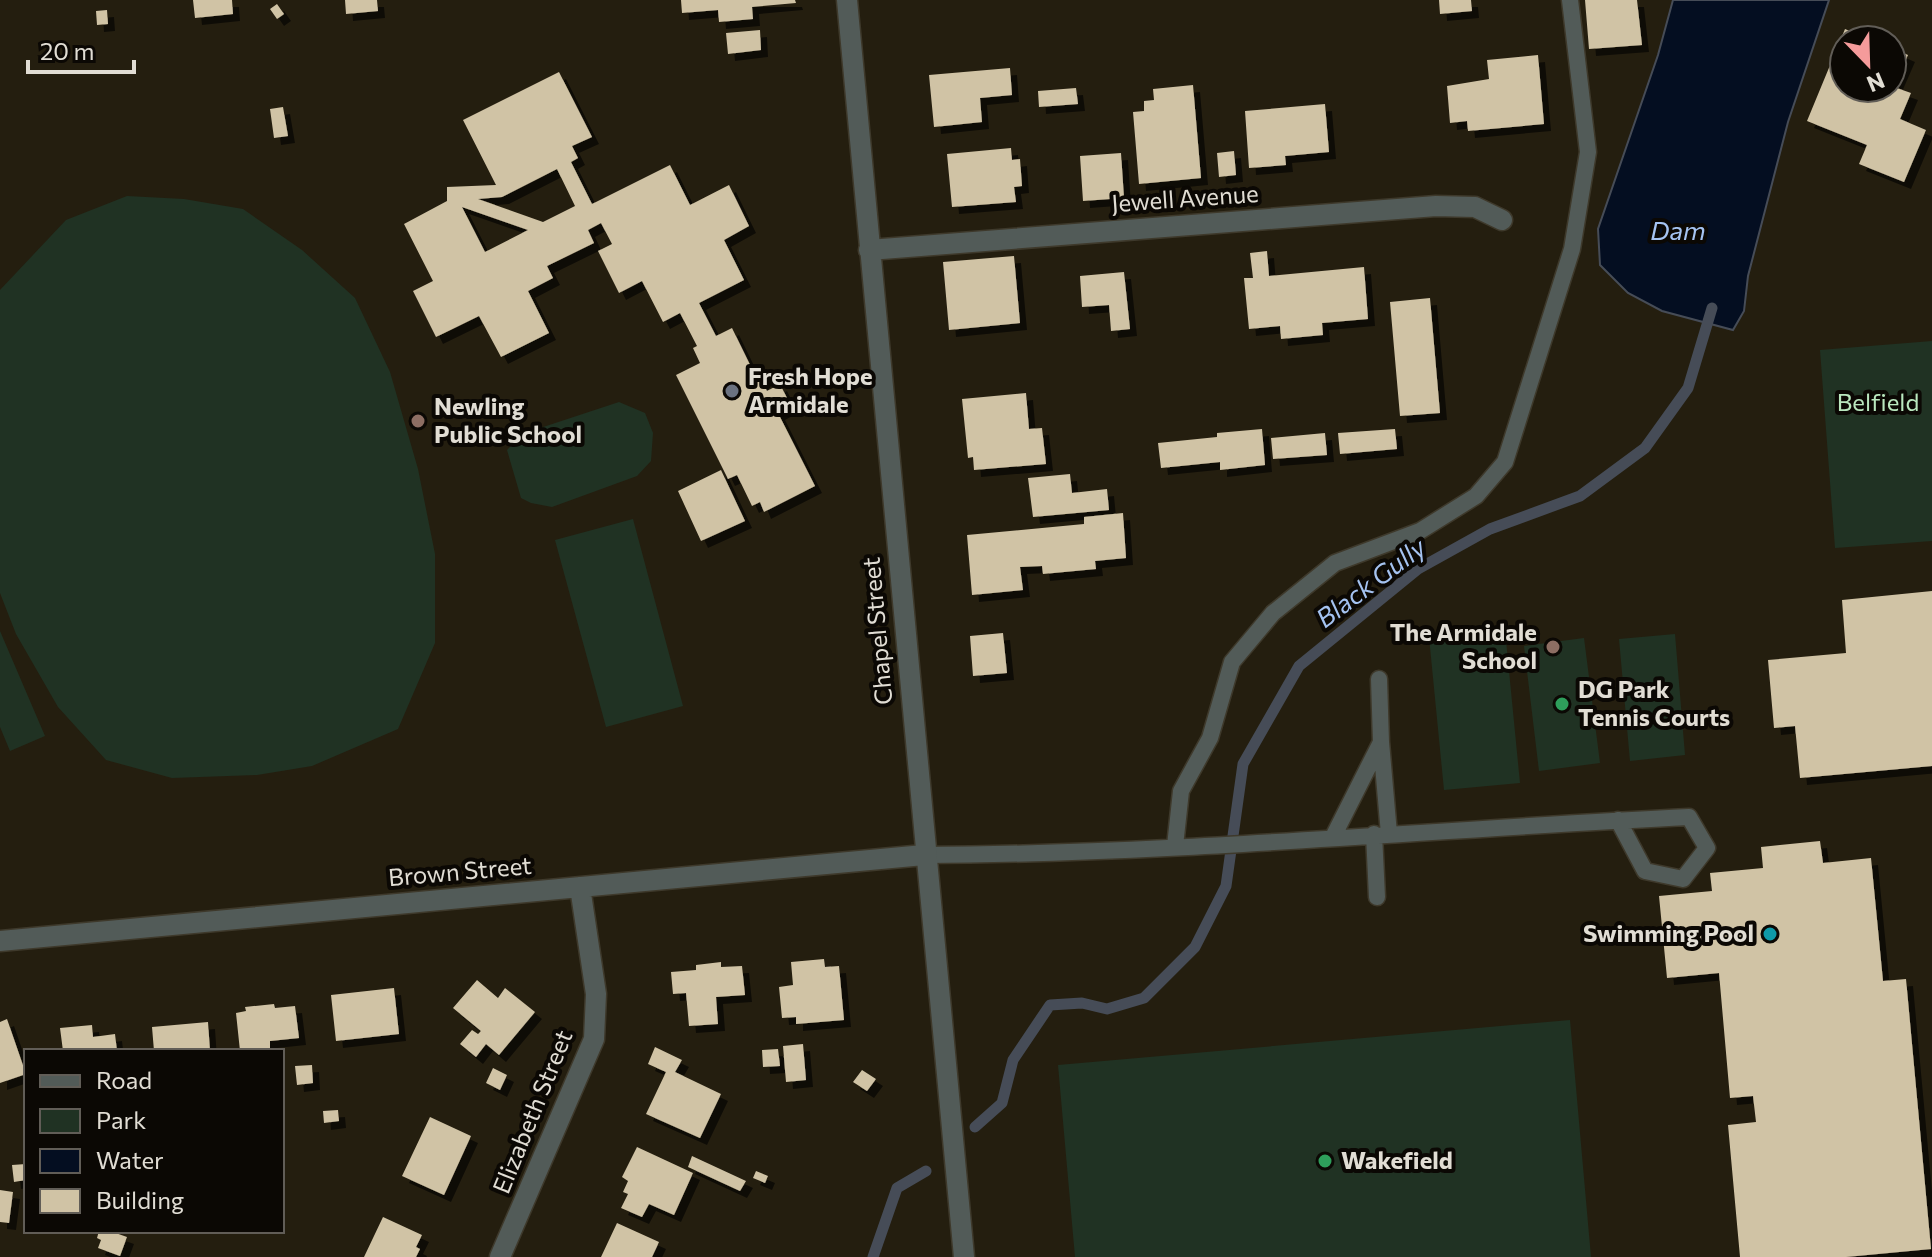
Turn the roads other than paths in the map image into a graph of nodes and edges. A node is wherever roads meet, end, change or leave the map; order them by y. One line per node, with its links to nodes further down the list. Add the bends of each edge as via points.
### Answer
1 (847, 0): 4 (street, Chapel Street)
2 (1570, 0): 10 (lane, via 1588,152 1572,249 1505,462 1476,496 1420,531 1335,563 1273,613 1232,662 1210,738 1181,791)
3 (1502, 220): 4 (street, Jewell Avenue, via 1475,207 1436,206)
4 (869, 250): 11 (street, Chapel Street)
5 (1379, 679): 6 (lane)
6 (1381, 742): 8 (lane); 9 (lane)
7 (1618, 820): 7 (lane, via 1689,817 1707,848 1683,879 1645,871); 8 (lane)
8 (1381, 834): 9 (lane); 13 (lane)
9 (1333, 837): 10 (lane)
10 (1175, 846): 11 (lane)
11 (924, 855): 12 (street, Brown Street); 16 (street, Chapel Street)
12 (580, 887): 14 (street, Brown Street); 15 (street, Elizabeth Street, via 596,994 594,1039)
13 (1377, 897)
14 (0, 941)
15 (500, 1257)
16 (964, 1257)

